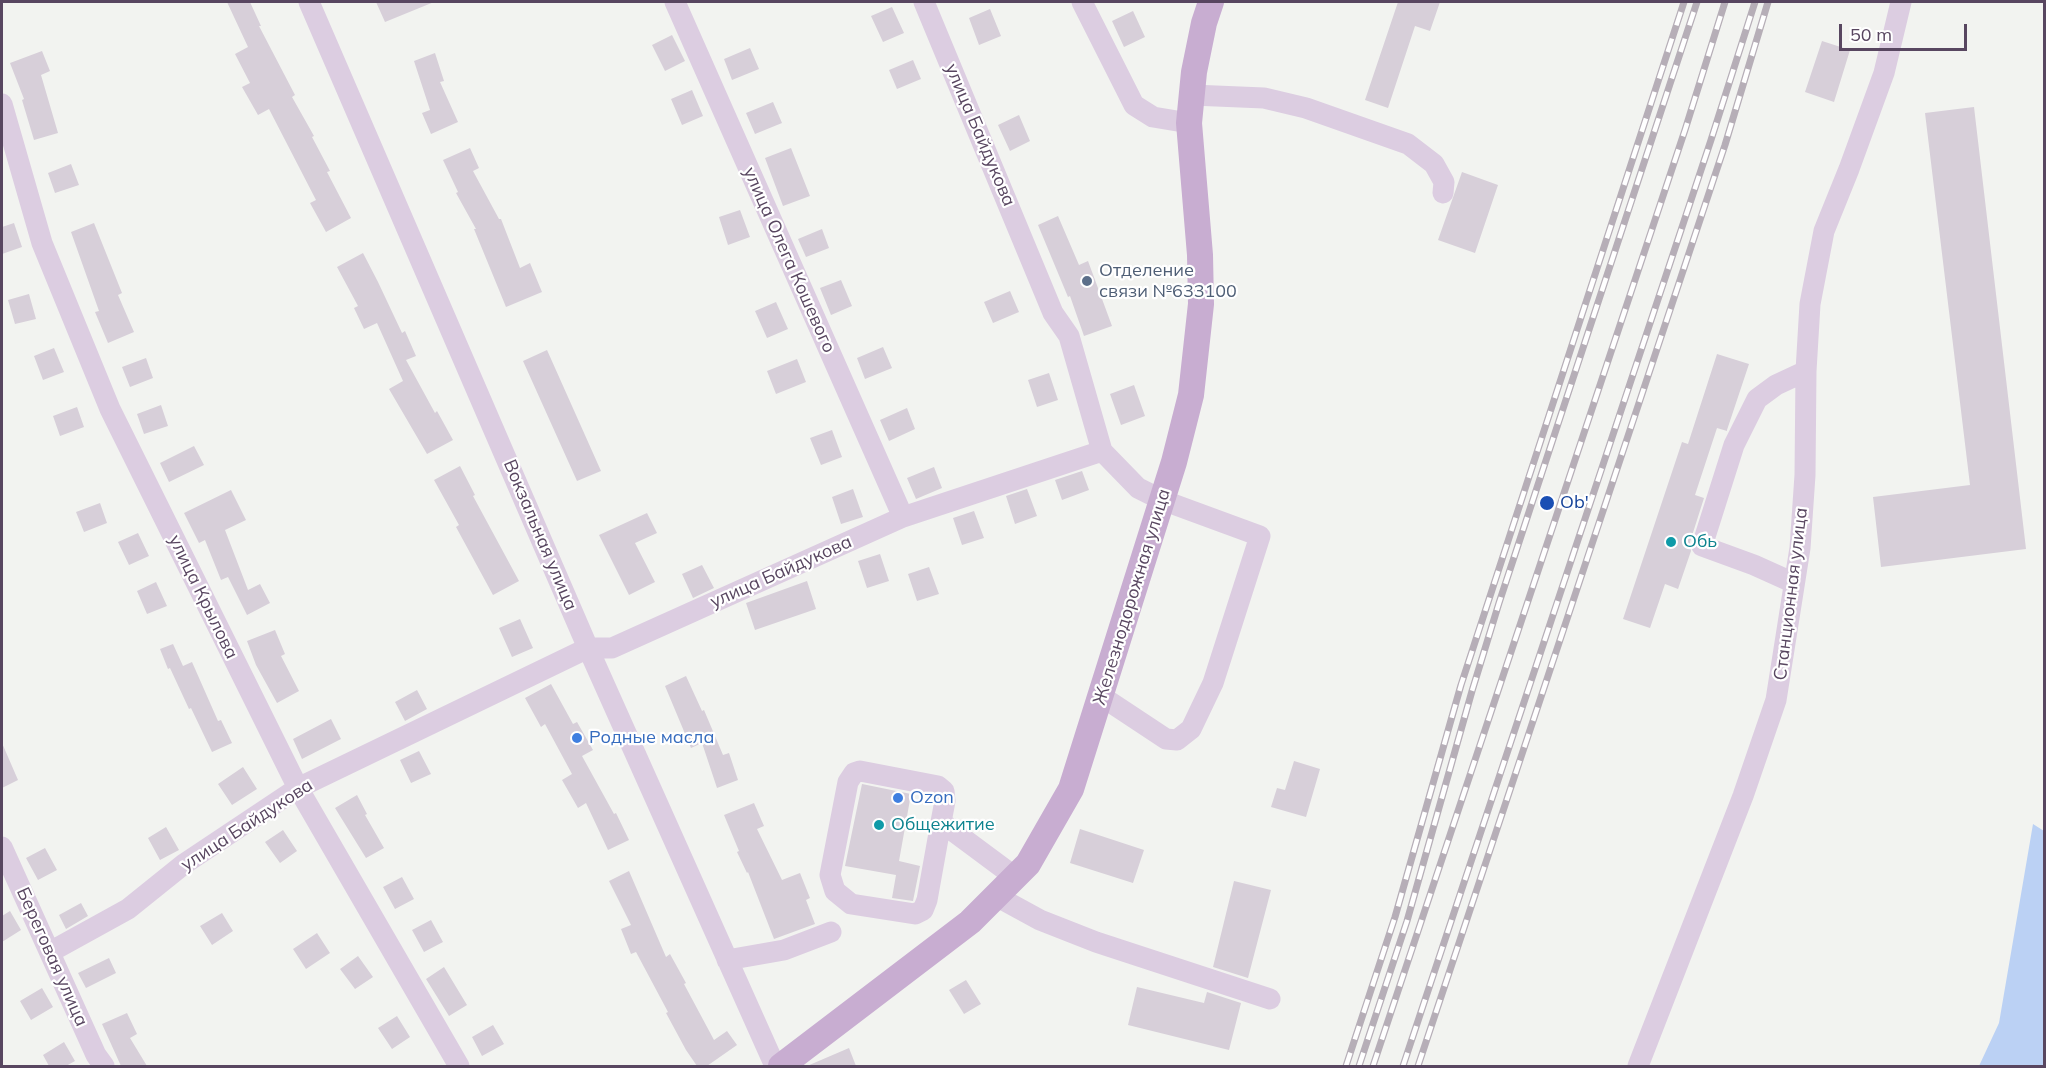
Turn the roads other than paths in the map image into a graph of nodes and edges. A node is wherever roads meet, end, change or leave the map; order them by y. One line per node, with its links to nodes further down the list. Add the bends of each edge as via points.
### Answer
1 (309, 2): 16 (street, Вокзальная улица)
2 (675, 2): 14 (street, улица Олега Кошевого)
3 (924, 2): 12 (street, улица Байдукова, via 1053,313 1069,336)
4 (1082, 2): 9 (street, via 1134,105 1153,117)
5 (1211, 2): 7 (main road, Железнодорожная улица)
6 (1901, 2): 11 (street, Станционная улица, via 1884,73 1824,231 1810,304)
7 (1192, 95): 9 (main road, Железнодорожная улица); 10 (street, via 1264,98 1306,108 1408,144 1434,164 1444,182)
8 (2, 104): 18 (street, улица Крылова, via 42,243 110,408)
9 (1188, 123): 13 (main road, Железнодорожная улица, via 1201,304 1191,395)
10 (1443, 193)
11 (1806, 371): 15 (street, Станционная улица, via 1805,475); 15 (street, via 1757,399 1734,445 1702,546)
12 (1102, 451): 13 (street, via 1138,488); 14 (street, улица Байдукова)
13 (1162, 500): 17 (main road, Железнодорожная улица); 17 (street, via 1260,536 1213,683 1191,729 1177,740 1166,739)
14 (903, 518): 16 (street, улица Байдукова, via 612,648)
15 (1794, 583): 31 (street, Станционная улица, via 1776,700)
16 (588, 648): 18 (street, улица Байдукова); 25 (street, Вокзальная улица)
17 (1101, 696): 21 (main road, Железнодорожная улица, via 1071,789 1028,864)
18 (298, 788): 24 (street, улица Байдукова, via 184,864 128,909); 28 (street, улица Крылова)
19 (941, 822): 19 (street, via 945,801 944,791 938,786 854,773 848,782 830,875 835,891 851,904 915,914 923,910); 21 (street)
20 (2, 847): 24 (street, Береговая улица)
21 (1015, 877): 22 (main road, Железнодорожная улица)
22 (996, 896): 26 (street, via 1040,920 1096,942); 30 (main road, Железнодорожная улица, via 970,922)
23 (831, 932): 25 (street, via 784,950)
24 (50, 952): 27 (street, Береговая улица)
25 (728, 960): 29 (street, Вокзальная улица)
26 (1270, 999)
27 (104, 1066)
28 (459, 1066)
29 (775, 1066)
30 (781, 1066)
31 (1638, 1066)

